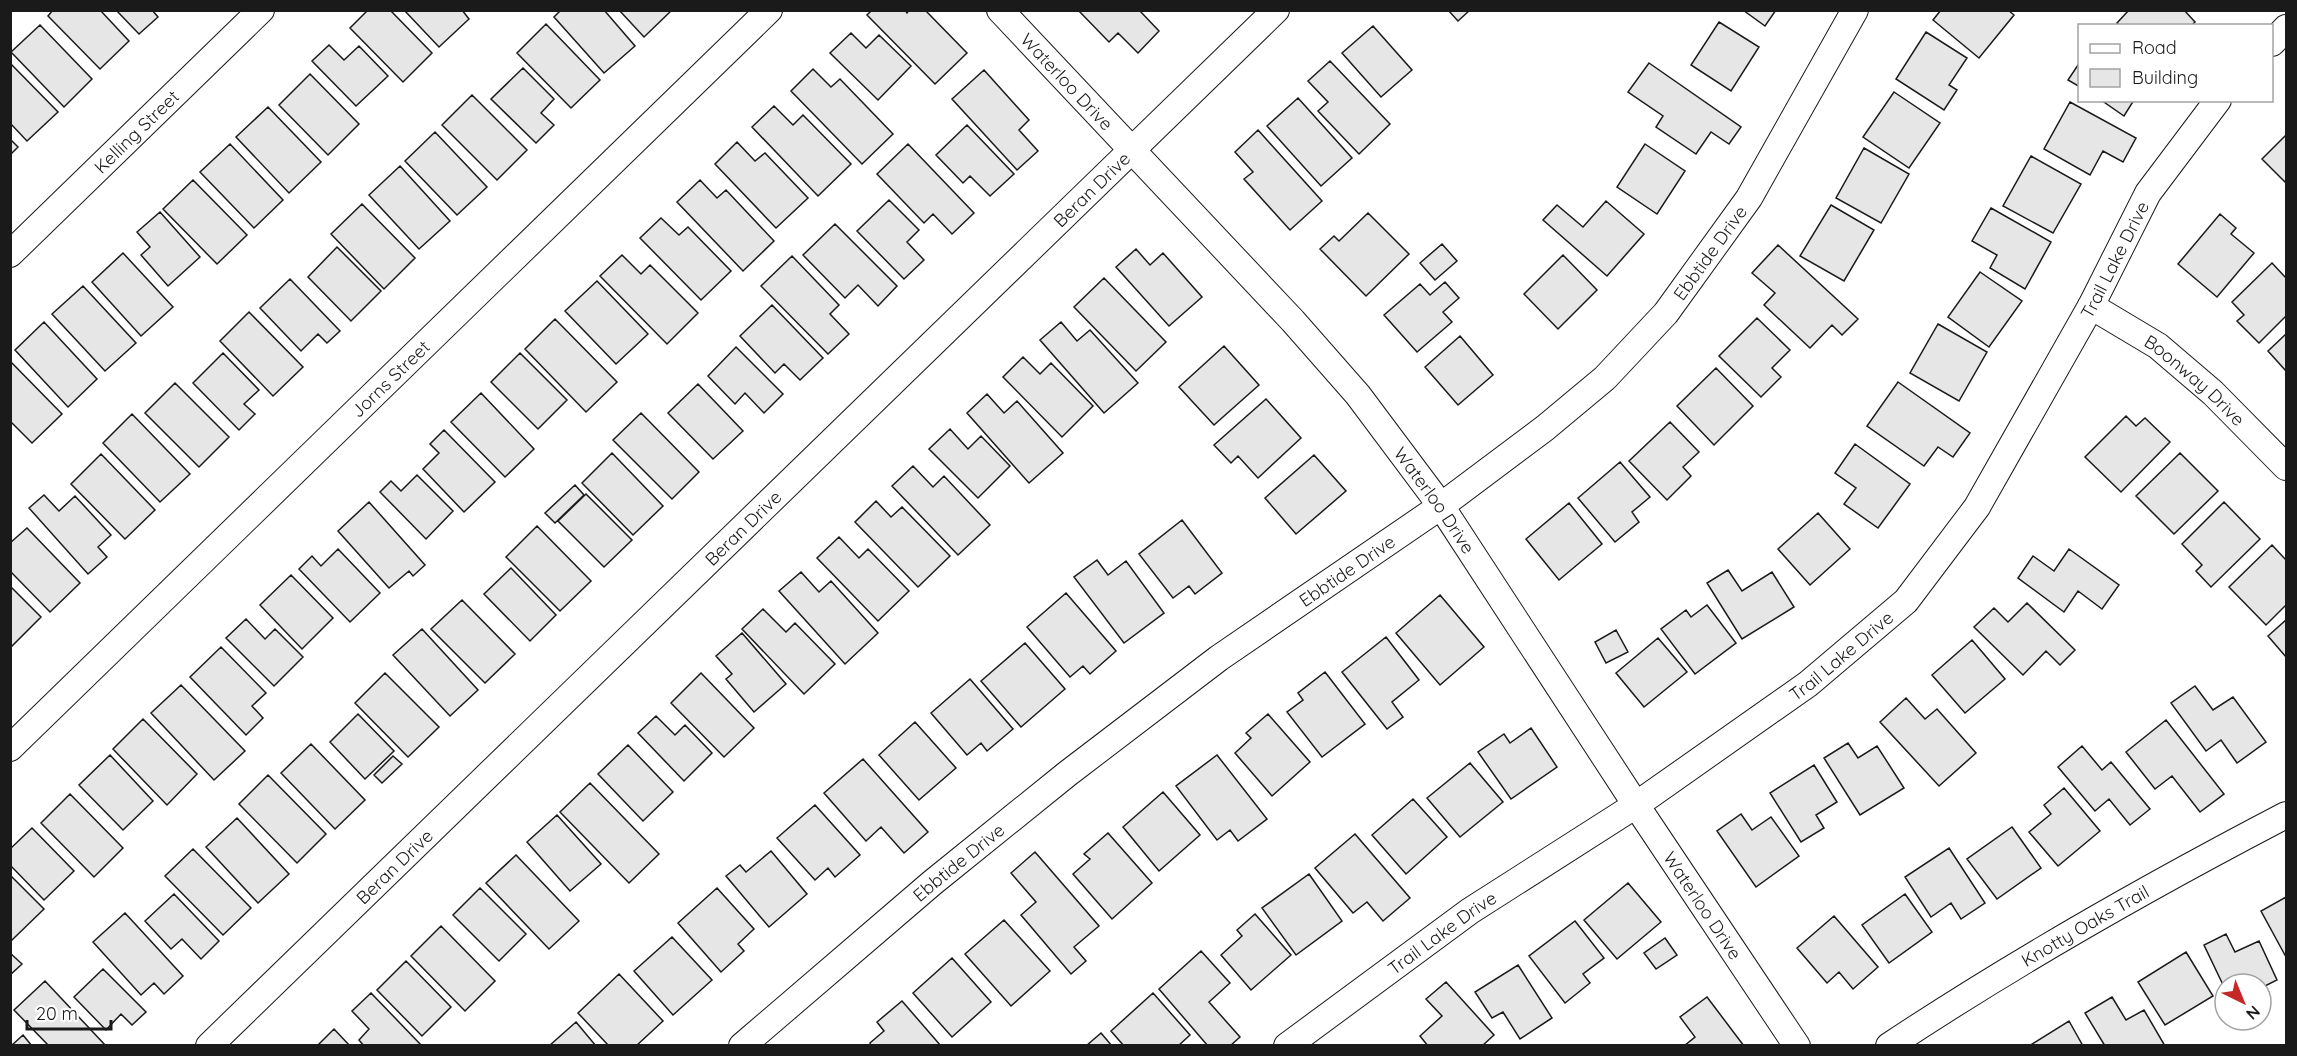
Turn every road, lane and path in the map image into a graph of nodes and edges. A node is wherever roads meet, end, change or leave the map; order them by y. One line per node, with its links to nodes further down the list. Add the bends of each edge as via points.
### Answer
1 (261, 10): 10 (street, Kelling Street)
2 (769, 10): 14 (street, Jorns Street)
3 (1000, 10): 9 (street, Waterloo Drive)
4 (1276, 10): 9 (street, Beran Drive)
5 (1855, 10): 13 (street, Ebbtide Drive, via 1749,198 1666,313 1605,378)
6 (2286, 28): 7 (street)
7 (2273, 41)
8 (2216, 102): 11 (street, Trail Lake Drive, via 2148,193)
9 (1133, 149): 13 (street, Waterloo Drive, via 1358,395); 17 (street, Beran Drive)
10 (10, 254)
11 (2091, 306): 12 (street, Boonway Drive, via 2158,346 2213,393); 15 (street, Trail Lake Drive, via 1977,507 1906,601 1808,684)
12 (2286, 467)
13 (1441, 506): 15 (street, Waterloo Drive); 18 (street, Ebbtide Drive, via 1219,658 1067,774 932,883)
14 (10, 748)
15 (1636, 805): 19 (street, Trail Lake Drive, via 1470,911); 20 (street, Waterloo Drive)
16 (2286, 815): 21 (street, Knotty Oaks Trail, via 2106,912 1969,992)
17 (209, 1046)
18 (742, 1046)
19 (1287, 1046)
20 (1797, 1046)
21 (1889, 1046)

